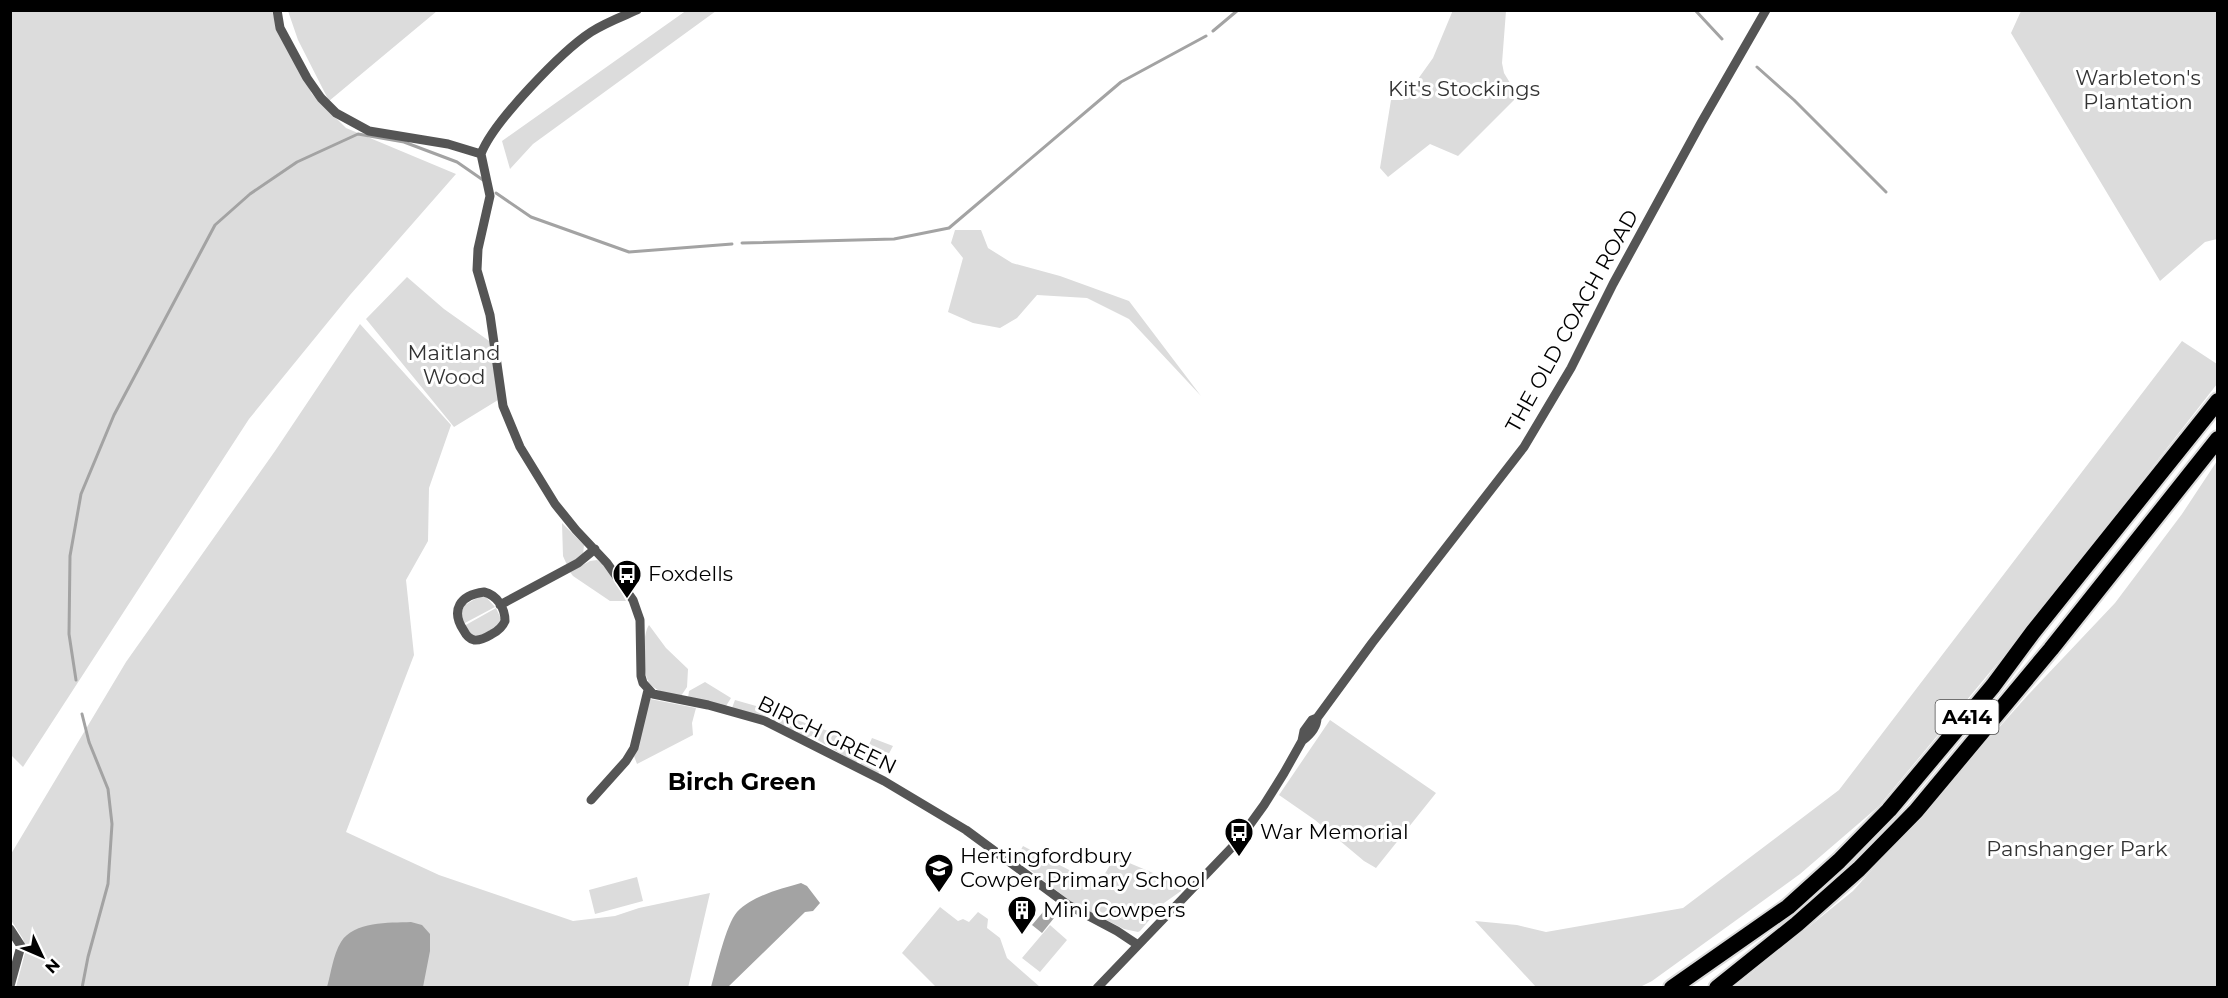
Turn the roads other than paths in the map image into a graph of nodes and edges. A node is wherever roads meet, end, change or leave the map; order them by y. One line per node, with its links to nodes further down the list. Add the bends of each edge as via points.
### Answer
1 (277, 10): 4 (street, via 280,28 307,78 336,113 369,131)
2 (637, 10): 4 (street, via 593,30 577,42 502,120)
3 (1766, 10): 12 (street, THE OLD COACH ROAD, via 1524,447 1317,717 1310,735 1302,741 1244,834)
4 (481, 154): 7 (street, via 490,196 477,270 490,315 503,406 520,447 555,504)
5 (2217, 401): 15 (highway, A414, via 1993,686 1889,810 1788,907)
6 (2217, 439): 16 (highway, A414, via 2051,649 1892,836 1797,924)
7 (595, 549): 8 (street, via 578,563); 9 (street, via 625,587 640,620 641,676)
8 (500, 605): 8 (street, via 505,617 501,628 482,640 466,635 457,615 463,601 484,592)
9 (648, 690): 10 (street, via 633,748); 12 (street, BIRCH GREEN, via 765,721 884,781 966,830 1068,904)
10 (591, 800)
11 (10, 929): 13 (street, via 21,946)
12 (1138, 945): 14 (street, THE OLD COACH ROAD)
13 (10, 986)
14 (1097, 987)
15 (1672, 987)
16 (1717, 987)

